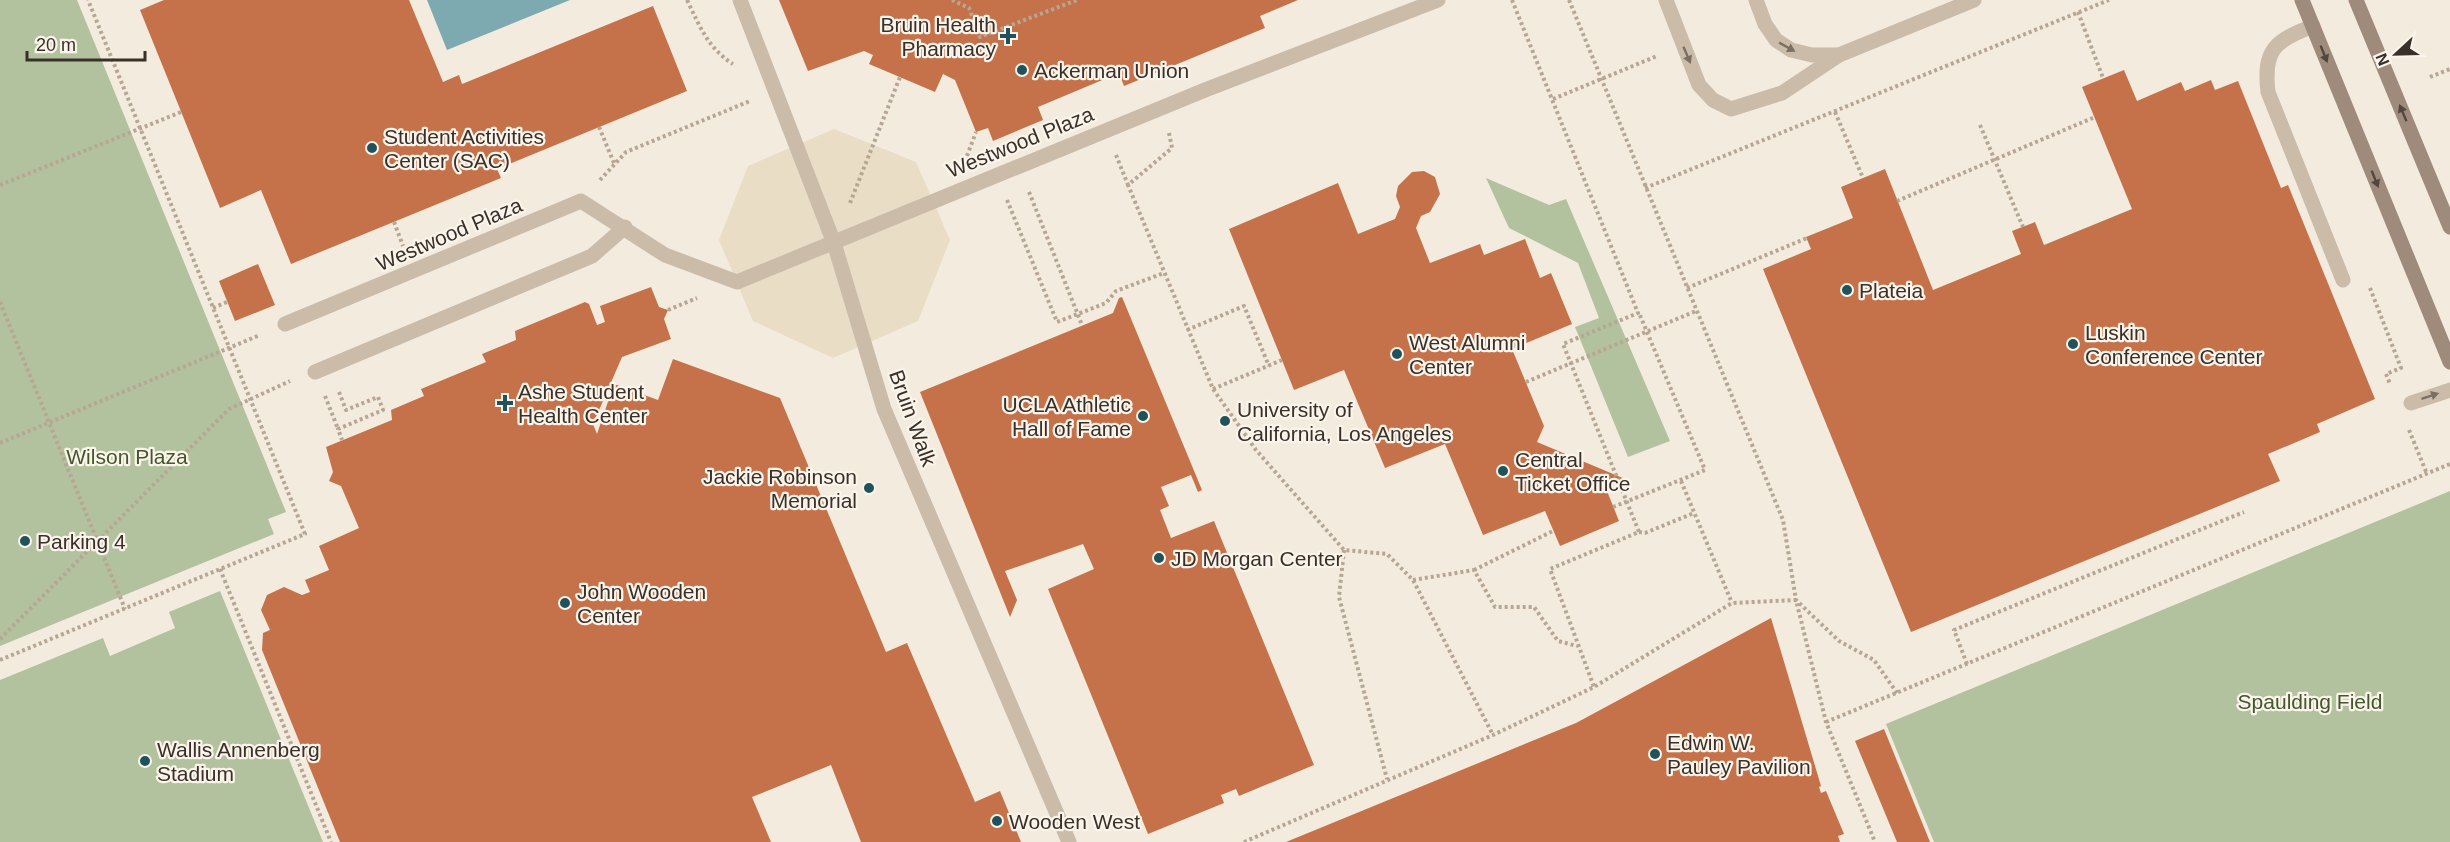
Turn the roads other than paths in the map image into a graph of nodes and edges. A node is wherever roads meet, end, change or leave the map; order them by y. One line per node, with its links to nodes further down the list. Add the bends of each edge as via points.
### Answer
1 (740, 0): 12 (street, Bruin Walk)
2 (1438, 0): 12 (street, Westwood Plaza, via 1163,107)
3 (1666, 0): 9 (street, one-way to 9, via 1699,85 1713,100 1731,109 1782,93)
4 (1756, 0): 9 (street, one-way to 9, via 1765,24 1776,40 1791,51)
5 (1974, 0): 9 (street)
6 (2302, 0): 8 (street)
7 (2356, 0): 11 (street, one-way to 7)
8 (2313, 26): 13 (street, via 2280,41 2269,53 2268,92); 15 (street, one-way to 15)
9 (1839, 55)
10 (625, 227): 12 (street, Westwood Plaza, via 665,255 737,282); 14 (street, Westwood Plaza, via 581,201); 16 (street, via 592,256)
11 (2450, 227)
12 (834, 243): 19 (street, Bruin Walk, via 884,409)
13 (2343, 280)
14 (285, 324)
15 (2450, 362)
16 (321, 369)
17 (2450, 390): 18 (street, one-way to 17)
18 (2411, 403)
19 (1070, 842)

